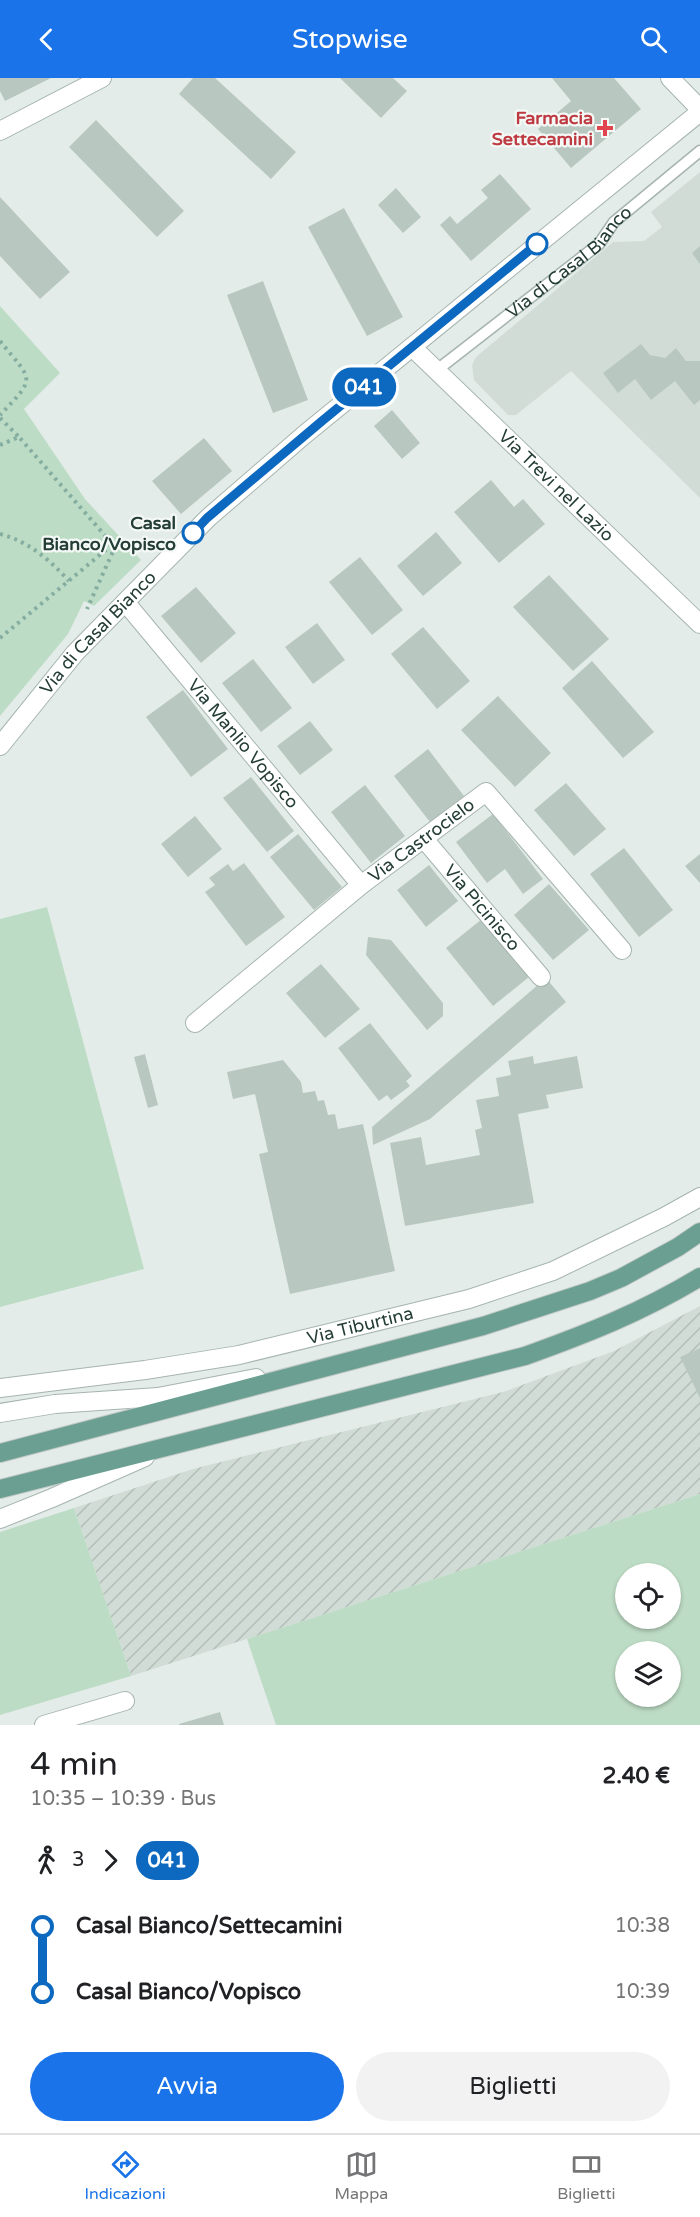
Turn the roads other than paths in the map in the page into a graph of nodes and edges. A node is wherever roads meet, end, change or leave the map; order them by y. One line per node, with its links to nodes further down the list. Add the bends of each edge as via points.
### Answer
1 (102, 78): 4 (street)
2 (670, 78): 3 (street)
3 (700, 110): 6 (street, Via di Casal Bianco)
4 (0, 131)
5 (700, 151): 7 (lane, Via di Casal Bianco, via 614,222 598,244)
6 (412, 347): 7 (street, Via Trevi nel Lazio); 8 (street, Via di Casal Bianco, via 207,518)
7 (437, 370): 9 (street, Via Trevi nel Lazio)
8 (126, 603): 10 (street, Via di Casal Bianco, via 75,653); 12 (street, Via Manlio Vopisco)
9 (700, 624)
10 (0, 746)
11 (424, 839): 12 (street, Via Castrocielo); 13 (street, Via Castrocielo, via 486,792); 14 (street, Via Picinisco)
12 (361, 885): 15 (street, Via Castrocielo)
13 (622, 950)
14 (541, 977)
15 (195, 1023)
16 (700, 1197): 20 (street, Via Tiburtina, via 553,1271 469,1299 216,1359)
17 (700, 1232): 19 (main road, Via Tiburtina, via 621,1278 590,1291 483,1326)
18 (700, 1277): 22 (main road, via 598,1330 525,1356)
19 (364, 1358): 21 (street, Via Tiburtina, via 158,1397 56,1404); 23 (main road, Via Tiburtina)
20 (0, 1388)
21 (0, 1413)
22 (173, 1445): 24 (main road); 25 (street)
23 (0, 1453)
24 (0, 1489)
25 (0, 1519)
26 (125, 1701): 27 (street)
27 (44, 1725)

